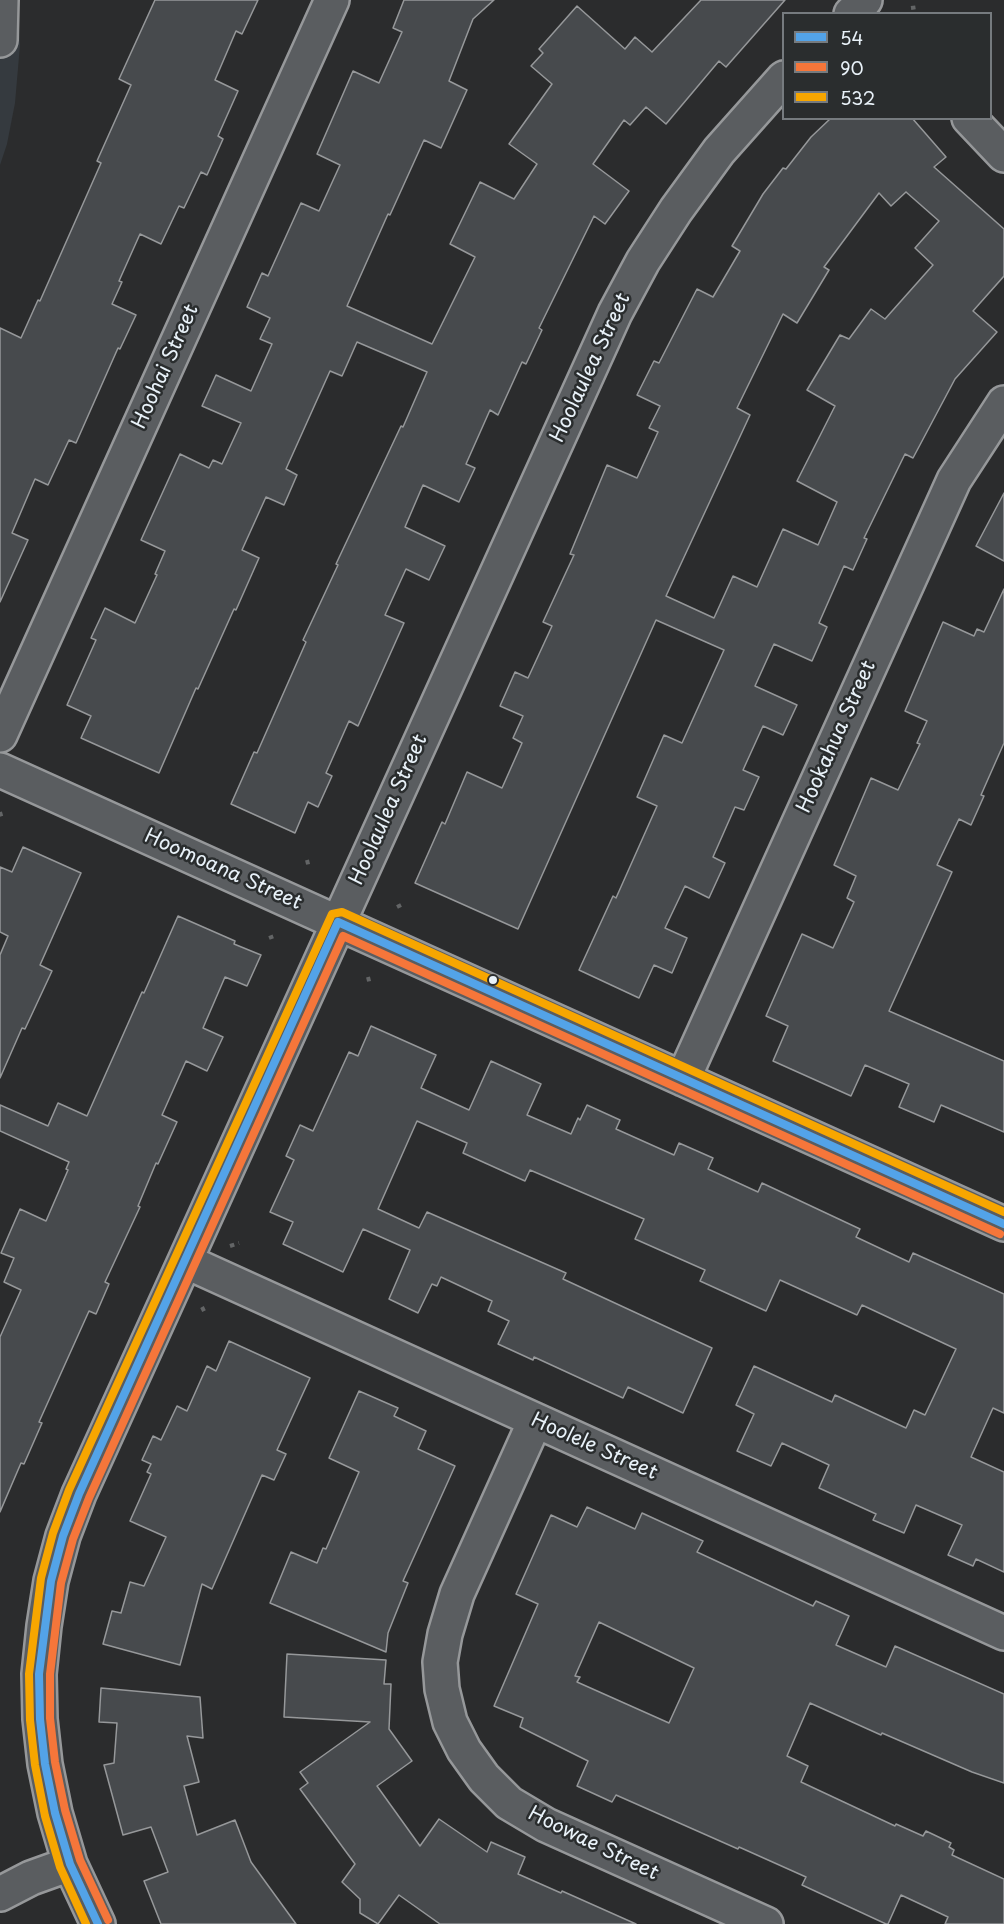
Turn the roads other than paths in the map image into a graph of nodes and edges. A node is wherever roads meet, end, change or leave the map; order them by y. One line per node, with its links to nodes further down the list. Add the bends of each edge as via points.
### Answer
1 (1, 0): 3 (street)
2 (332, 0): 8 (street, Hoohai Street)
3 (0, 40)
4 (782, 79): 10 (street, Hoolaulea Street, via 719,151 676,210 615,313)
5 (971, 120): 6 (street)
6 (1004, 155)
7 (1004, 403): 11 (street, Hookahua Street, via 954,480)
8 (0, 735)
9 (0, 770): 10 (street, Hoomoana Street)
10 (338, 922): 11 (street, Hoomoana Street); 13 (street, Hoolaulea Street)
11 (683, 1079): 12 (street, Hoomoana Street)
12 (1004, 1224)
13 (184, 1261): 14 (street, Hoolele Street); 16 (street, Hoolaulea Street, via 79,1494 51,1581 39,1674 40,1719 55,1813)
14 (535, 1421): 15 (street, Hoolele Street); 19 (street, Hoowae Street, via 457,1594 445,1634 441,1680 450,1722 484,1778 509,1803 546,1825)
15 (1004, 1633)
16 (70, 1864): 17 (street); 18 (street, Hoolaulea Street)
17 (0, 1894)
18 (98, 1924)
19 (766, 1924)

